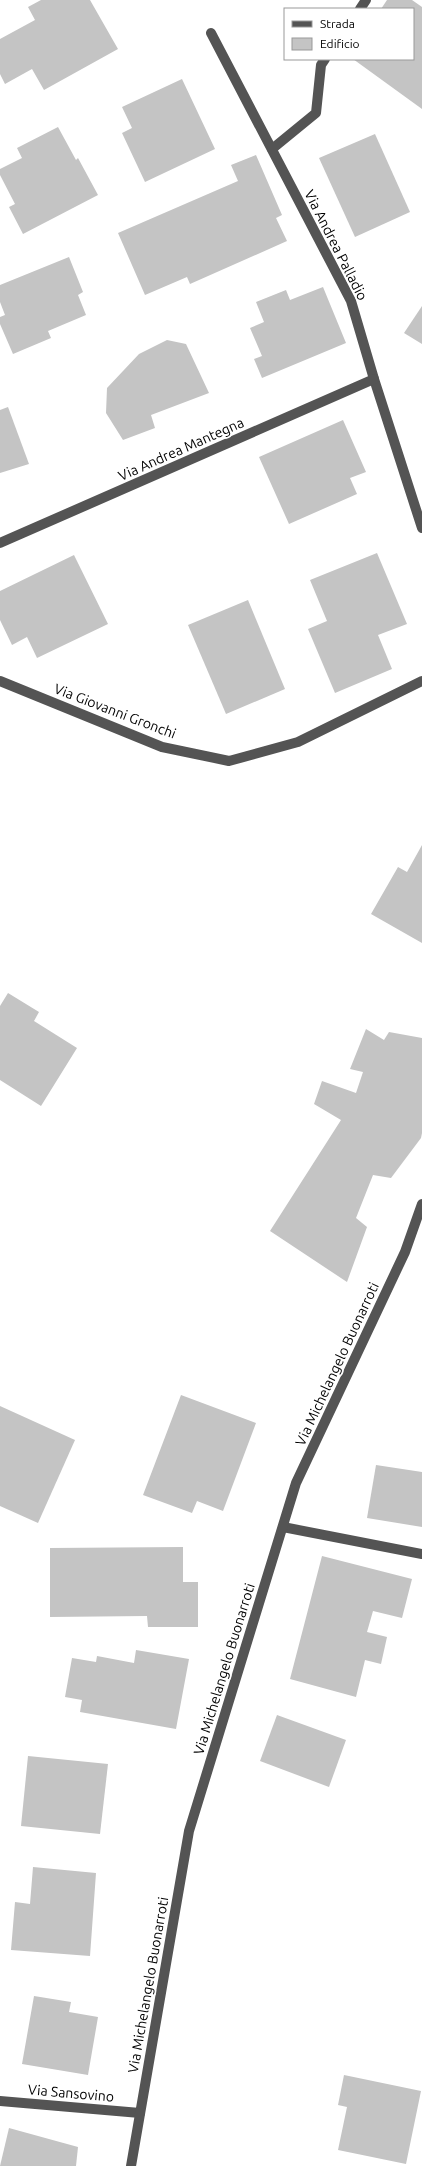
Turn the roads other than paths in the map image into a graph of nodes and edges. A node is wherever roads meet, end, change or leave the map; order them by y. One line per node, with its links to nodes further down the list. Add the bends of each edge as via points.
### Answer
1 (210, 33): 3 (street, Via Andrea Palladio)
2 (324, 60): 3 (street, via 321,65 316,113)
3 (272, 149): 4 (street, Via Andrea Palladio, via 351,301)
4 (374, 379): 5 (street, Via Andrea Palladio); 6 (street, Via Andrea Mantegna)
5 (422, 528)
6 (0, 544)
7 (0, 681): 8 (street, Via Giovanni Gronchi, via 162,747 229,761 298,742)
8 (422, 681)
9 (422, 1204): 10 (street, Via Michelangelo Buonarroti, via 405,1252 296,1483)
10 (283, 1527): 11 (street); 13 (street, Via Michelangelo Buonarroti, via 189,1831)
11 (422, 1554)
12 (0, 2101): 13 (street, Via Sansovino)
13 (140, 2113): 14 (street, Via Michelangelo Buonarroti)
14 (131, 2166)

